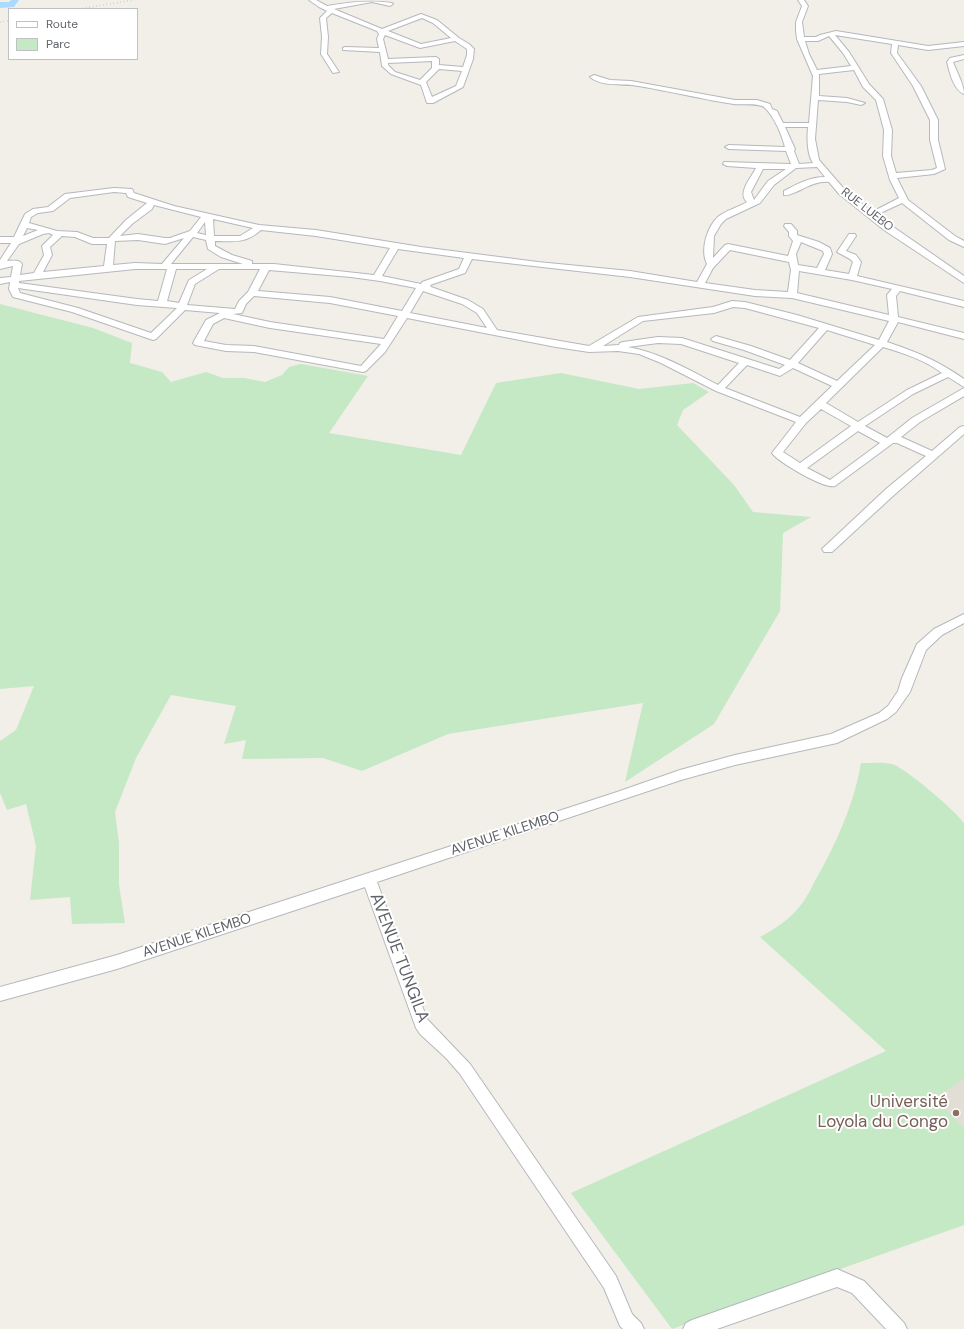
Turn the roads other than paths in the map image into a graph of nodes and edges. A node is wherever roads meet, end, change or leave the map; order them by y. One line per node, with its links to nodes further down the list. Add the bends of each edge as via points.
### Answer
1 (312, 0): 4 (street)
2 (805, 2): 8 (street, via 799,22)
3 (390, 4): 4 (street, via 372,0)
4 (329, 9): 5 (street); 20 (street, via 323,18 324,52)
5 (381, 31): 7 (street, via 421,46); 7 (street, via 422,16 440,25); 13 (street)
6 (832, 34): 8 (street, via 818,39); 9 (street); 18 (street)
7 (456, 39): 19 (street, via 465,44 471,52)
8 (800, 39): 21 (street)
9 (895, 43): 11 (street); 35 (street, via 894,53 917,86 934,120 934,140 941,170)
10 (964, 44): 11 (street)
11 (923, 48): 15 (street)
12 (345, 49): 13 (street)
13 (382, 50): 16 (street)
14 (964, 57): 15 (street)
15 (952, 59): 24 (street, via 950,62 955,79)
16 (385, 60): 17 (street, via 436,59); 23 (street, via 384,65 393,73)
17 (436, 68): 19 (street); 23 (street)
18 (855, 68): 21 (street); 35 (street, via 866,86 879,99 888,130 887,156)
19 (465, 69): 23 (street, via 459,87 430,101 425,86)
20 (335, 72)
21 (817, 72): 25 (street, RUE LUEBO)
22 (594, 77): 27 (street, via 609,82 735,102 761,102 774,113)
23 (421, 83)
24 (964, 92)
25 (815, 98): 26 (street); 28 (street, RUE LUEBO)
26 (860, 103)
27 (780, 125): 28 (street); 30 (street)
28 (812, 125): 32 (street, RUE LUEBO, via 811,146 814,160)
29 (729, 147): 30 (street)
30 (791, 149): 34 (street, via 796,165)
31 (727, 164): 33 (street)
32 (818, 165): 34 (street); 36 (street, RUE LUEBO)
33 (760, 167): 34 (street); 40 (street, via 747,192 748,199)
34 (793, 167): 40 (street, via 770,183)
35 (894, 176): 38 (street)
36 (833, 180): 37 (street, via 821,178); 41 (street, RUE LUEBO, via 842,192)
37 (787, 193)
38 (904, 201): 41 (street); 55 (street, via 952,238)
39 (152, 202): 42 (street); 43 (street, via 131,195 129,191 114,190 68,196 50,209 36,211 28,216); 53 (street)
40 (753, 203): 58 (street, via 717,223 710,236)
41 (871, 215): 72 (street, RUE LUEBO)
42 (208, 216): 45 (street); 48 (street); 51 (street)
43 (24, 225): 46 (street); 54 (street)
44 (788, 226): 50 (street)
45 (259, 227): 51 (street, via 250,235 241,238); 56 (street, via 316,233)
46 (48, 231): 47 (street); 54 (street)
47 (58, 233): 53 (street, via 77,235 92,241); 69 (street, via 46,246 48,255)
48 (191, 234): 51 (street); 53 (street, via 172,240 138,236); 63 (street)
49 (852, 236): 71 (street, via 841,252 853,257 857,262)
50 (794, 237): 60 (street); 68 (street, via 827,250 828,254)
51 (211, 238): 65 (street, via 211,247 219,253)
52 (0, 240): 54 (street)
53 (112, 240): 67 (street)
54 (17, 241): 62 (street)
55 (964, 244)
56 (395, 247): 59 (street); 70 (street)
57 (722, 252): 58 (street); 60 (street, via 730,247); 61 (street)
58 (707, 253): 61 (street)
59 (469, 257): 75 (street, via 630,274); 76 (street, via 462,271 425,284)
60 (794, 263): 68 (street); 79 (street)
61 (711, 264): 75 (street)
62 (0, 265): 74 (street, via 17,263)
63 (168, 267): 64 (street); 67 (street); 80 (street)
64 (216, 267): 65 (street); 82 (street, via 192,282)
65 (256, 267): 66 (street)
66 (266, 267): 70 (street); 78 (street)
67 (108, 268): 69 (street)
68 (820, 270): 71 (street)
69 (37, 275): 74 (street)
70 (377, 277): 76 (street)
71 (852, 277): 77 (street)
72 (964, 280)
73 (0, 281): 74 (street)
74 (14, 282): 80 (street, via 137,302); 82 (street, via 13,289 16,295 75,310 153,337)
75 (700, 285): 79 (street, via 755,293)
76 (424, 288): 84 (street); 87 (street, via 473,306 484,316)
77 (898, 288): 81 (street); 85 (street, via 891,295)
78 (252, 293): 83 (street, via 242,303 239,311); 84 (street, via 330,300)
79 (792, 295): 85 (street)
80 (162, 303): 82 (street)
81 (964, 304)
82 (182, 307): 83 (street)
83 (227, 313): 91 (street, via 229,317); 91 (street, via 209,322 198,343 254,349 302,360 364,369)
84 (404, 315): 87 (street); 91 (street)
85 (894, 319): 88 (street); 92 (street)
86 (825, 326): 90 (street, via 766,309 732,304 714,310 641,319); 92 (street); 95 (street)
87 (494, 332): 93 (street)
88 (964, 336)
89 (716, 339): 95 (street, via 752,348)
90 (606, 341): 93 (street); 94 (street, via 625,346 658,340 682,341)
91 (387, 342)
92 (881, 344): 96 (street, via 933,363); 97 (street)
93 (589, 349): 98 (street, via 618,348 641,352)
94 (746, 361): 95 (street, via 780,373); 98 (street)
95 (793, 363): 97 (street)
96 (959, 379): 102 (street, via 910,392)
97 (838, 385): 100 (street)
98 (718, 389): 101 (street)
99 (964, 391): 104 (street, via 916,420)
100 (820, 404): 101 (street); 102 (street)
101 (802, 422): 106 (street, via 777,453)
102 (858, 426): 104 (street); 106 (street)
103 (964, 429): 105 (street)
104 (889, 442): 105 (street, via 898,440); 106 (street, via 831,484)
105 (932, 455): 107 (street)
106 (800, 468)
107 (828, 549)
108 (964, 618): 109 (street, AVENUE KILEMBO, via 938,632 921,647 904,692 892,709 833,739 680,774)
109 (369, 879): 110 (street, AVENUE KILEMBO, via 117,962); 111 (street, AVENUE TUNGILA, via 421,1023 465,1069 610,1282 626,1320)
110 (0, 994)
111 (636, 1329)
112 (692, 1329): 113 (street, via 837,1278 858,1287)
113 (898, 1329)

